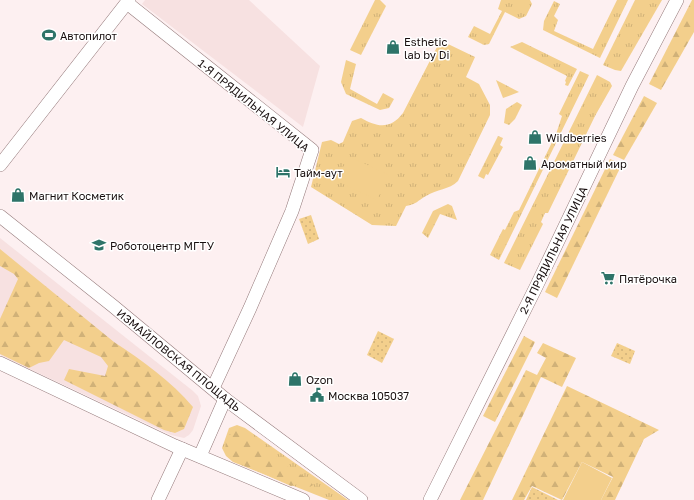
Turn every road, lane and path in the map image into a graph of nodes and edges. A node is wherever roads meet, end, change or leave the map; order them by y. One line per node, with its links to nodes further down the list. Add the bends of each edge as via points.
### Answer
1 (677, 0): 13 (street, 2-Я ПРЯДИЛЬНАЯ УЛИЦА, via 632,86)
2 (128, 1): 3 (street); 6 (street, 1-Я ПРЯДИЛЬНАЯ УЛИЦА, via 312,150 292,211)
3 (0, 165)
4 (0, 216): 6 (street, ИЗМАЙЛОВСКАЯ ПЛОЩАДЬ)
5 (0, 363): 8 (street)
6 (213, 388): 7 (street, ИЗМАЙЛОВСКАЯ ПЛОЩАДЬ)
7 (225, 399): 9 (street); 12 (street, ИЗМАЙЛОВСКАЯ ПЛОЩАДЬ)
8 (182, 449): 9 (street); 10 (street)
9 (200, 456): 11 (street)
10 (158, 500)
11 (304, 500)
12 (361, 500)
13 (430, 500)

